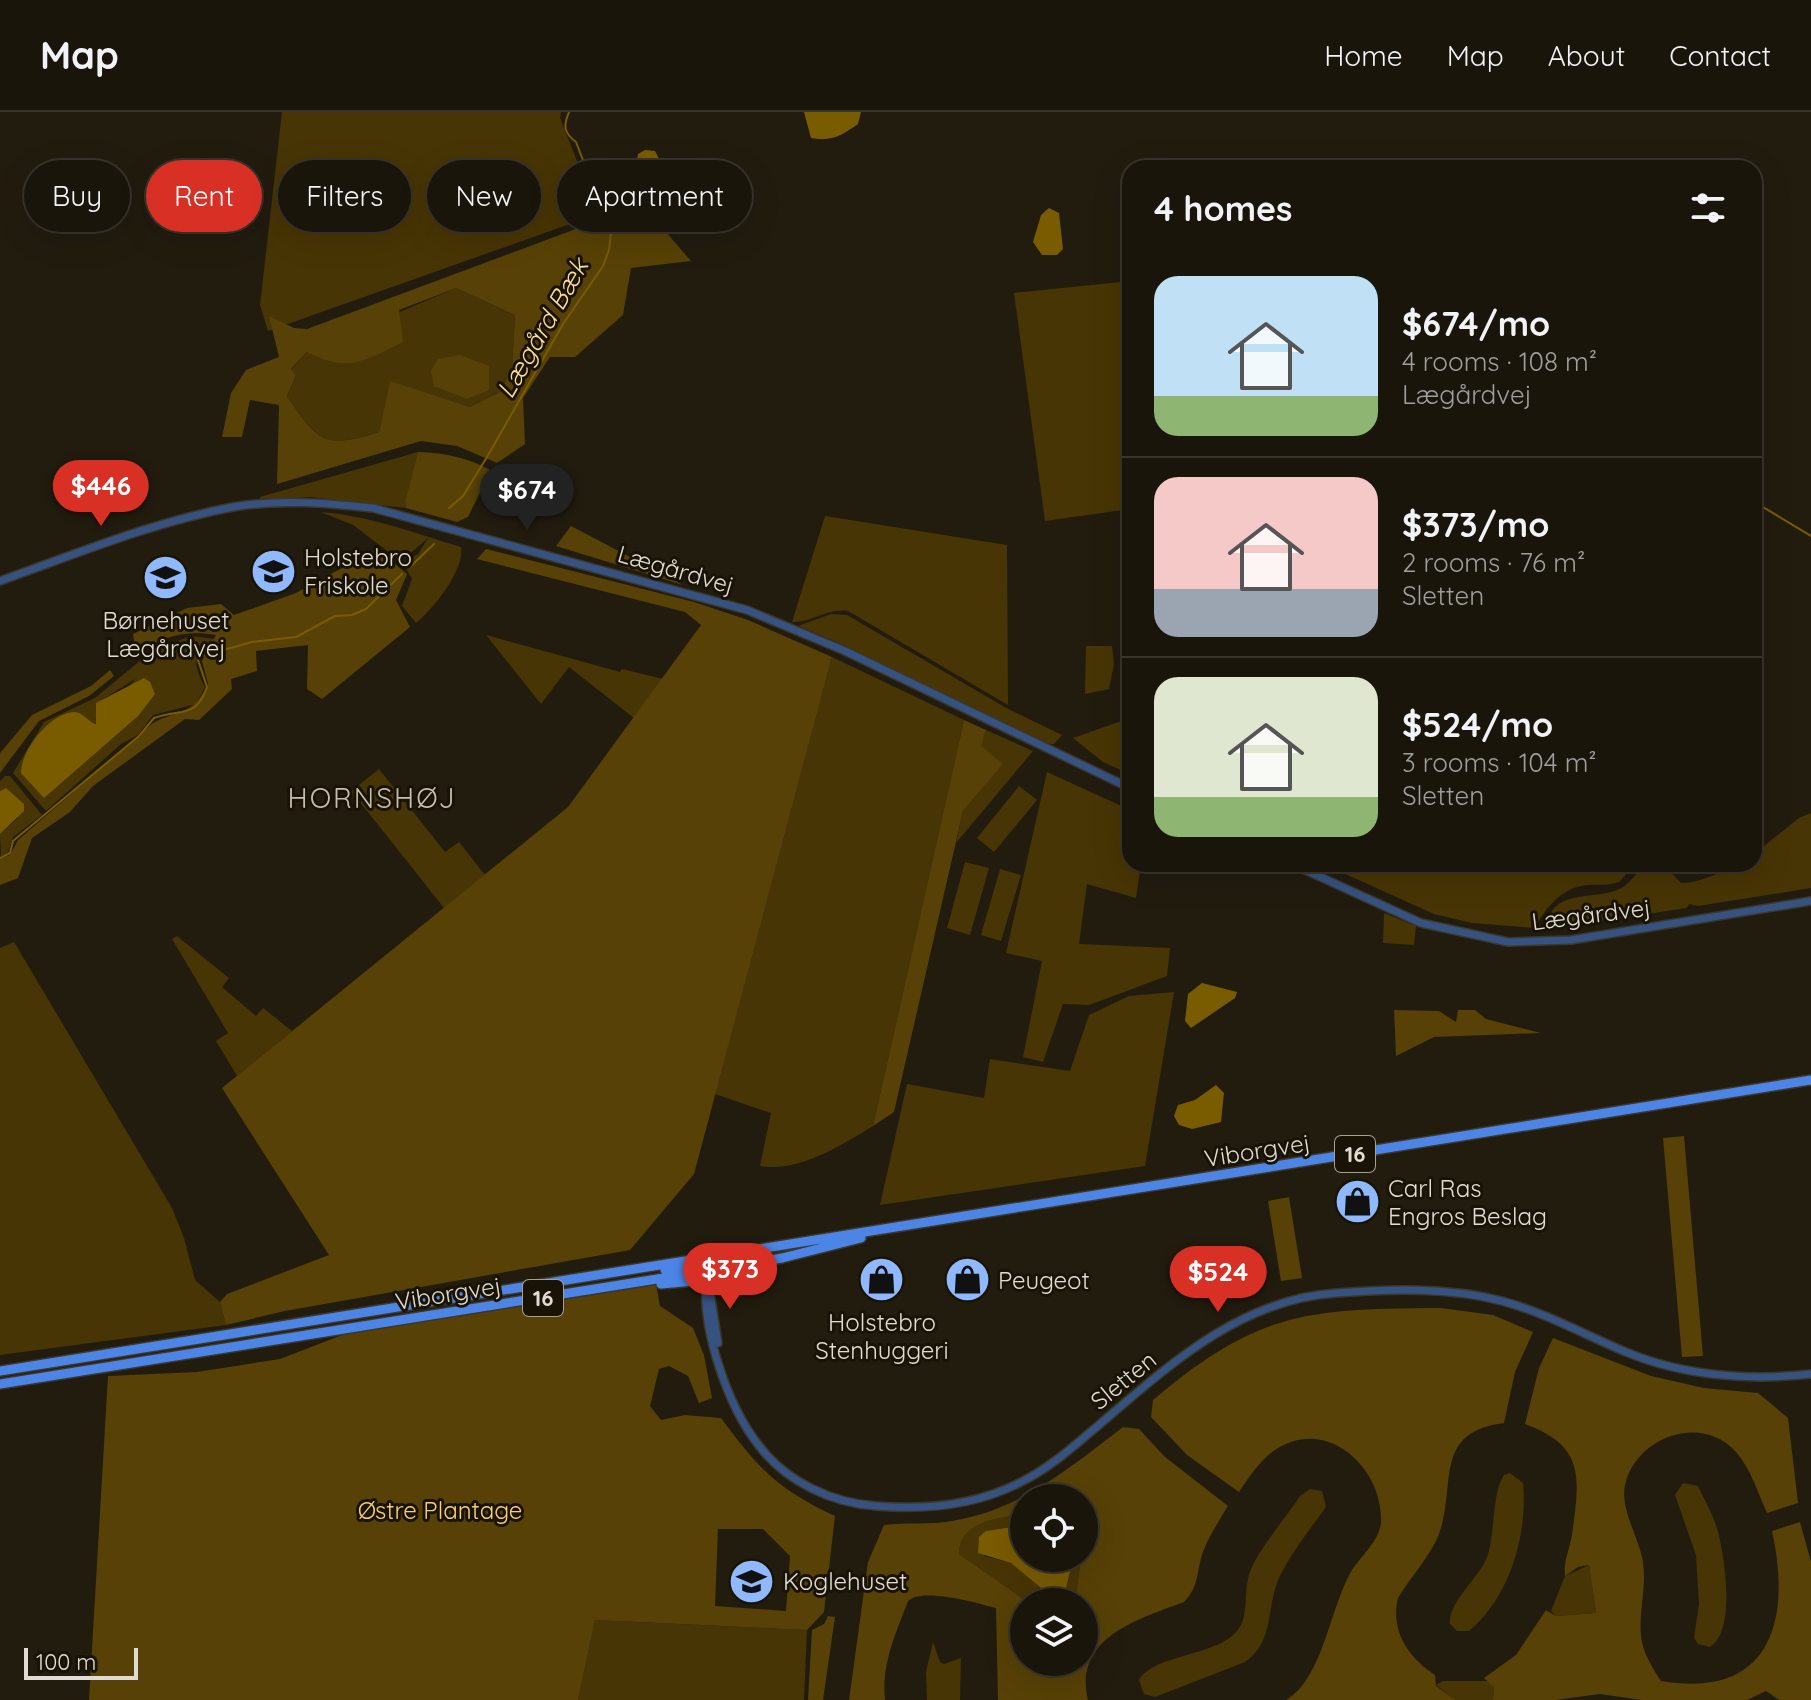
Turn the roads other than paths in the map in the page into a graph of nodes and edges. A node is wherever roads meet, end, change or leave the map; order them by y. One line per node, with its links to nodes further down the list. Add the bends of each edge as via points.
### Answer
1 (0, 581): 2 (street, Lægårdvej, via 158,525 235,507 311,502 373,508 747,610 845,651)
2 (1122, 784)
3 (1309, 872): 4 (street, Lægårdvej, via 1421,923 1508,942 1571,940)
4 (1811, 901)
5 (1811, 1080): 6 (main road, Viborgvej / 16)
6 (899, 1228): 7 (main road, Viborgvej / 16); 8 (main road, Viborgvej / 16, via 782,1258)
7 (782, 1245): 8 (main road); 9 (main road, Viborgvej / 16)
8 (706, 1268): 9 (main road); 10 (street, Sletten); 11 (main road, Viborgvej / 16); 12 (street, Sletten)
9 (592, 1278): 13 (main road, Viborgvej / 16)
10 (705, 1285): 11 (main road, via 689,1281); 12 (street, Sletten)
11 (594, 1290): 15 (main road, Viborgvej / 16)
12 (719, 1358): 14 (street, Sletten, via 745,1428 787,1474 837,1499 916,1509 953,1505 1018,1484 1055,1462 1205,1339 1280,1303 1330,1293 1450,1291 1502,1301 1629,1354 1672,1366 1753,1377)
13 (0, 1371)
14 (1811, 1374)
15 (0, 1384)

